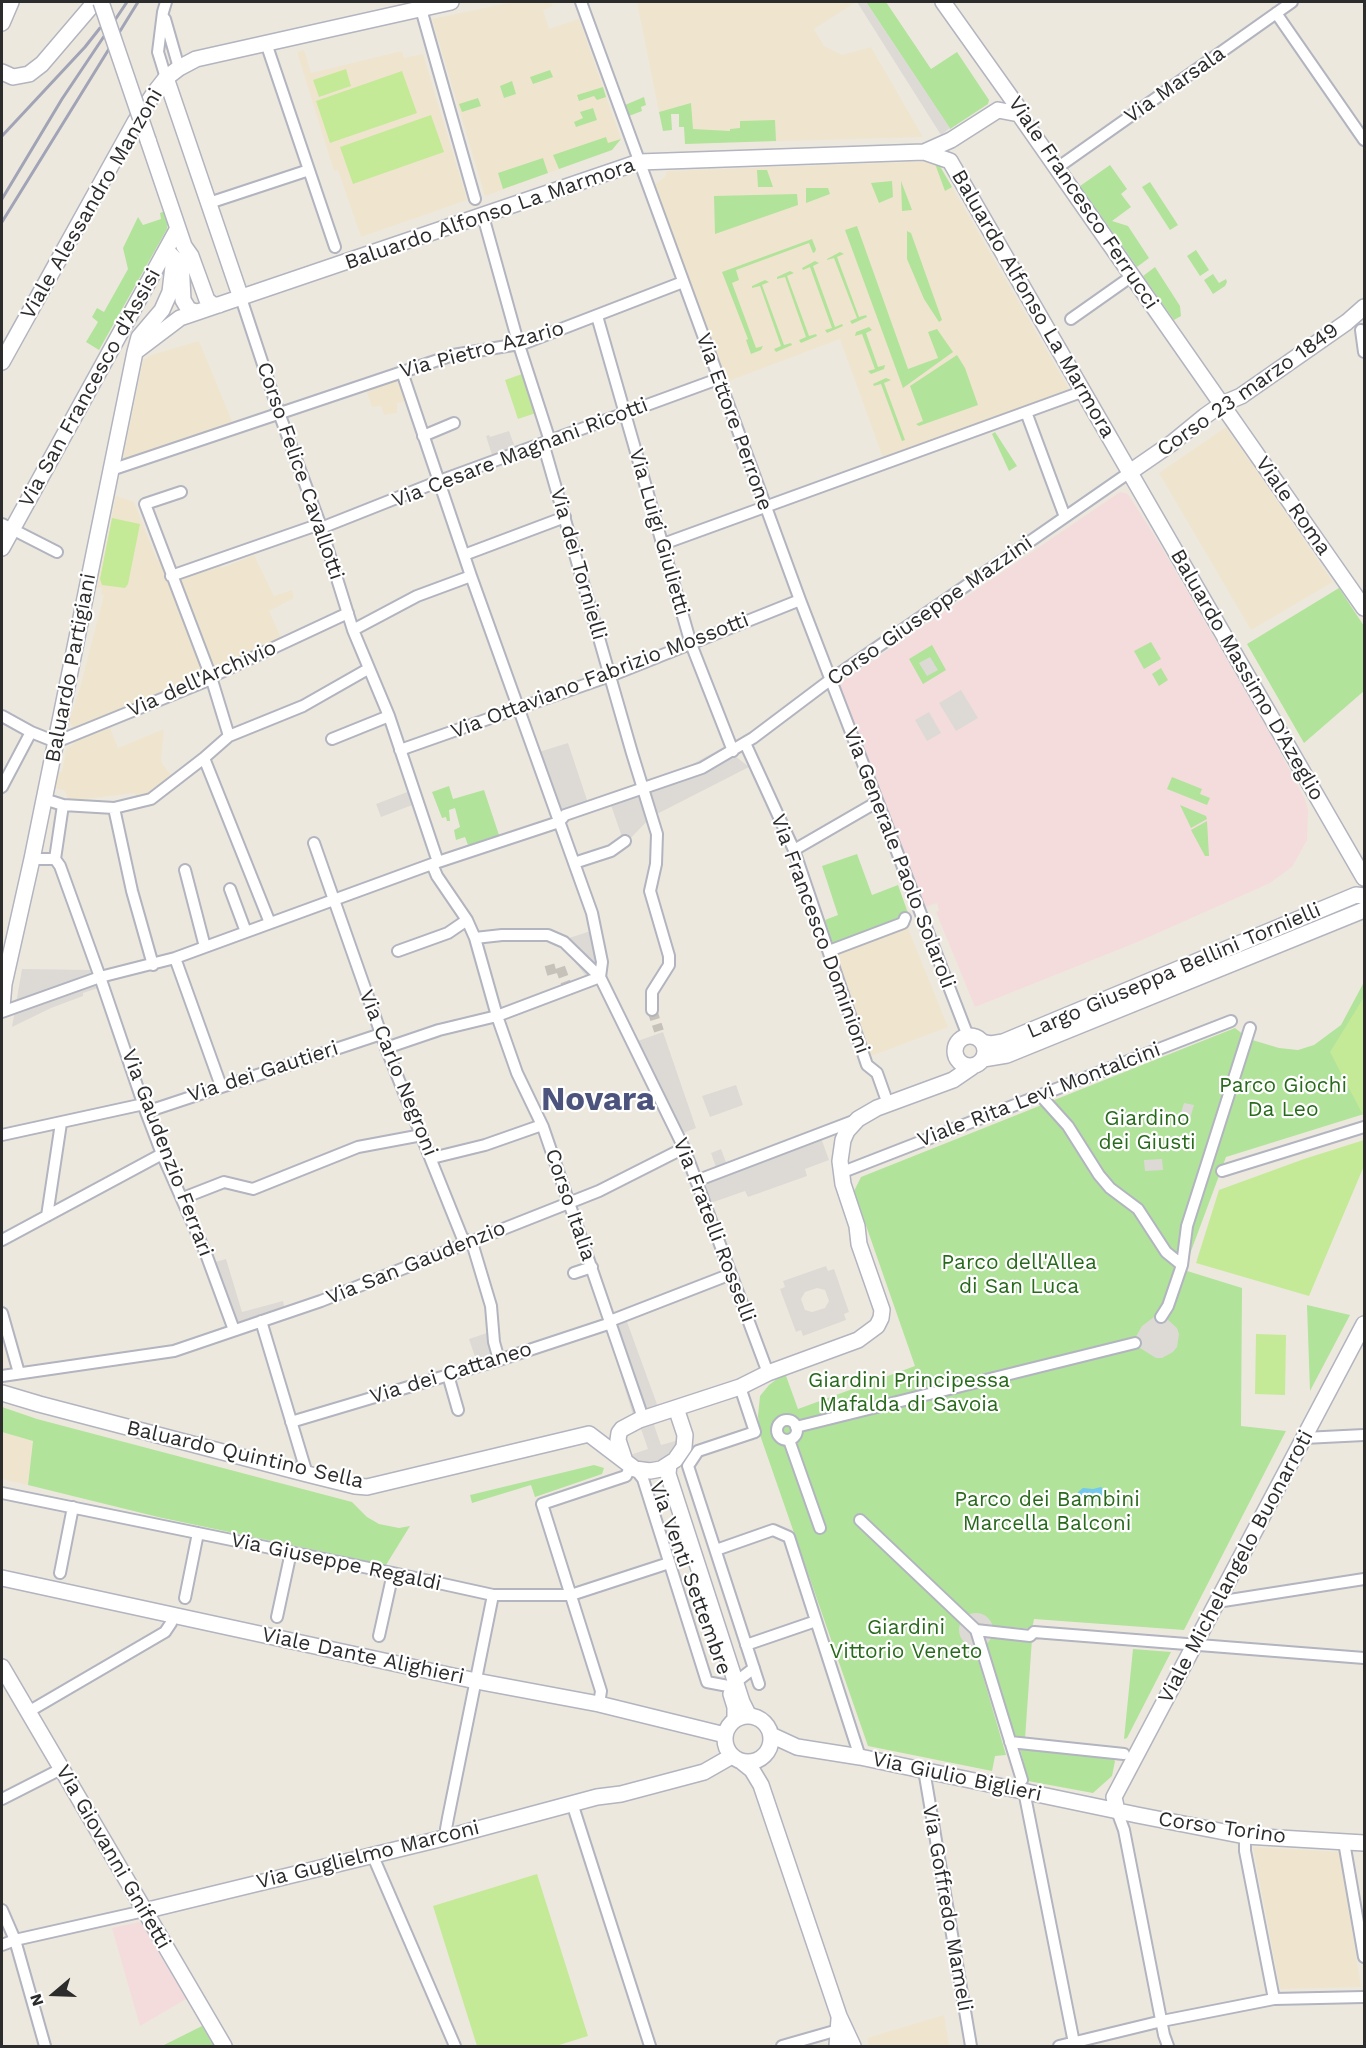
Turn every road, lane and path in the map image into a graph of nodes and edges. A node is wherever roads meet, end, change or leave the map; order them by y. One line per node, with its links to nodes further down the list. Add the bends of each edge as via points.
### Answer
1 (11, 2): 12 (street)
2 (95, 2): 14 (street, via 29,74 14,77)
3 (101, 2): 28 (street, bridge)
4 (451, 2): 10 (street)
5 (580, 2): 22 (street, Via Ettore Perrone)
6 (936, 2): 16 (street, Viale Francesco Ferrucci, via 997,87)
7 (943, 2): 17 (street, Viale Francesco Ferrucci)
8 (1292, 2): 11 (street, Via Marsala)
9 (165, 7): 15 (street); 15 (street, via 158,52)
10 (421, 9): 13 (street); 25 (street)
11 (1276, 13): 18 (street); 23 (street, Via Marsala)
12 (2, 23)
13 (266, 43): 15 (street, via 196,59); 24 (street)
14 (2, 72)
15 (173, 73): 26 (street, Corso Felice Cavallotti); 44 (street, Viale Alessandro Manzoni, via 135,122)
16 (998, 110): 17 (street); 19 (street, Baluardo Alfonso La Marmora)
17 (1019, 114): 23 (street, Viale Francesco Ferrucci)
18 (1365, 140)
19 (946, 143): 20 (street, Baluardo Alfonso La Marmora); 21 (street)
20 (924, 152): 21 (street, Baluardo Alfonso La Marmora); 22 (street, Baluardo Alfonso La Marmora)
21 (950, 161): 47 (street, Baluardo Alfonso La Marmora)
22 (639, 162): 27 (street, Baluardo Alfonso La Marmora); 34 (street, Via Ettore Perrone)
23 (1057, 168): 33 (street, Viale Francesco Ferrucci)
24 (309, 170): 26 (street); 30 (street)
25 (475, 199)
26 (209, 203): 32 (street, Corso Felice Cavallotti)
27 (483, 216): 35 (street, Baluardo Alfonso La Marmora); 41 (street, Via dei Tornielli)
28 (178, 228): 29 (street); 31 (street, Via San Francesco d'Assisi)
29 (184, 246): 36 (street); 36 (street, via 183,297 189,310)
30 (335, 247)
31 (163, 255): 42 (street, Baluardo Partigiani, via 169,253 174,258 170,292 162,310 139,337); 63 (street, Via San Francesco d'Assisi)
32 (233, 275): 35 (street, Corso Felice Cavallotti); 36 (street, via 233,284 226,292)
33 (1132, 276): 39 (street); 48 (street, Viale Francesco Ferrucci)
34 (682, 282): 38 (street, Via Pietro Azario); 46 (street, Via Ettore Perrone)
35 (241, 298): 36 (street, Baluardo Alfonso La Marmora); 50 (street, Corso Felice Cavallotti)
36 (206, 303): 42 (street)
37 (1365, 307): 40 (street, Corso 23 marzo 1849)
38 (597, 316): 41 (street, Via Pietro Azario); 51 (street, Via Luigi Giulietti)
39 (1071, 319)
40 (1358, 328): 43 (street); 48 (street, Corso 23 marzo 1849)
41 (519, 344): 45 (street, Via Pietro Azario, via 453,355); 54 (street, Via dei Tornielli)
42 (135, 352): 55 (street, Baluardo Partigiani)
43 (1365, 352)
44 (2, 362)
45 (402, 374): 50 (street, Via Pietro Azario); 53 (street, Via Fratelli Rosselli)
46 (718, 379): 51 (street, Via Cesare Magnani Ricotti); 59 (street, Via Ettore Perrone)
47 (1084, 391): 49 (street); 56 (street, Baluardo Alfonso La Marmora)
48 (1222, 404): 56 (street, Corso 23 marzo 1849); 71 (street, Viale Roma)
49 (1026, 412): 59 (street); 61 (street)
50 (279, 413): 55 (street, Via Pietro Azario); 62 (street, Corso Felice Cavallotti)
51 (626, 413): 54 (street, Via Cesare Magnani Ricotti); 64 (street, Via Luigi Giulietti)
52 (454, 423): 53 (street)
53 (423, 436): 57 (street, Via Fratelli Rosselli)
54 (547, 442): 57 (street, Via Cesare Magnani Ricotti); 60 (street, Via dei Tornielli)
55 (111, 470): 85 (street, Baluardo Partigiani)
56 (1130, 472): 61 (street, Corso Giuseppe Mazzini); 105 (street, Baluardo Massimo D'Azeglio)
57 (439, 483): 62 (street, Via Cesare Magnani Ricotti); 67 (street, Via Fratelli Rosselli)
58 (181, 492): 68 (street, via 145,504)
59 (765, 507): 64 (street); 70 (street, Via Ettore Perrone)
60 (565, 517): 67 (street); 77 (street, Via dei Tornielli)
61 (1065, 517): 78 (street, Corso Giuseppe Mazzini)
62 (321, 526): 68 (street, Via Cesare Magnani Ricotti); 72 (street, Corso Felice Cavallotti)
63 (7, 527): 65 (street, Via San Francesco d'Assisi); 66 (street)
64 (663, 544): 74 (street, Via Luigi Giulietti)
65 (2, 548)
66 (57, 552)
67 (464, 555): 69 (street, Via Fratelli Rosselli)
68 (171, 576): 76 (street)
69 (471, 576): 73 (street, via 417,596); 79 (street, Via Fratelli Rosselli)
70 (800, 600): 74 (street, Via Ottaviano Fabrizio Mossotti); 78 (street, Via Ettore Perrone)
71 (1365, 608)
72 (348, 613): 73 (street, Corso Felice Cavallotti); 76 (street, Via dell'Archivio)
73 (353, 630): 75 (street, Corso Felice Cavallotti)
74 (691, 644): 77 (street, Via Ottaviano Fabrizio Mossotti); 88 (street, Via Luigi Giulietti)
75 (368, 669): 81 (street, Corso Felice Cavallotti); 83 (street, via 303,706)
76 (211, 677): 83 (street); 85 (street, Via dell'Archivio)
77 (610, 678): 79 (street, Via Ottaviano Fabrizio Mossotti); 91 (street, Via dei Tornielli)
78 (831, 680): 86 (street, Corso Giuseppe Mazzini); 93 (street, Via Generale Paolo Solaroli)
79 (519, 710): 87 (street, Via Ottaviano Fabrizio Mossotti); 96 (street, Via Fratelli Rosselli)
80 (2, 716): 82 (street)
81 (389, 716): 84 (street); 87 (street, Corso Felice Cavallotti)
82 (31, 732): 85 (street); 90 (street)
83 (229, 736): 89 (street)
84 (332, 739)
85 (56, 742): 92 (street, Baluardo Partigiani)
86 (745, 743): 88 (street, Corso Giuseppe Mazzini); 99 (street, Via Francesco Dominioni)
87 (400, 750): 102 (street, Corso Felice Cavallotti)
88 (732, 752): 91 (street, Corso Giuseppe Mazzini, via 702,768)
89 (204, 758): 95 (street, via 150,799); 114 (street)
90 (2, 787)
91 (643, 788): 96 (street, Corso Giuseppe Mazzini, via 565,814); 126 (street, Via dei Tornielli, via 657,834 650,891 669,956 669,965 652,992)
92 (44, 799): 94 (street); 101 (street, Baluardo Partigiani)
93 (878, 802): 99 (street); 132 (street, Via Generale Paolo Solaroli, via 921,915)
94 (63, 805): 95 (street); 100 (street)
95 (114, 808): 121 (street)
96 (559, 822): 102 (street); 103 (street, Via Fratelli Rosselli)
97 (625, 841): 103 (street, via 610,851)
98 (314, 843): 108 (street, Via Carlo Negroni)
99 (794, 850): 119 (street, Via Francesco Dominioni)
100 (55, 859): 101 (street); 122 (street, Via Gaudenzio Ferrari)
101 (33, 860): 124 (street, Baluardo Partigiani)
102 (435, 863): 108 (street); 111 (street, Corso Italia, via 437,876)
103 (574, 863): 123 (street, Via Fratelli Rosselli, via 592,913 602,962)
104 (186, 870): 117 (street)
105 (1365, 878)
106 (230, 890): 115 (street)
107 (1365, 896): 109 (street, Largo Giuseppa Bellini Tornielli, via 1356,895)
108 (333, 900): 114 (street); 131 (street, Via Carlo Negroni)
109 (1333, 905): 112 (street, via 1339,909); 132 (street, Largo Giuseppa Bellini Tornielli, via 1003,1042 991,1044)
110 (1365, 910): 112 (street, Largo Giuseppa Bellini Tornielli)
111 (468, 920): 116 (street, Corso Italia); 118 (street, via 447,933)
112 (1339, 921): 134 (street, Largo Giuseppa Bellini Tornielli, via 1006,1055)
113 (905, 922): 119 (street)
114 (270, 923): 115 (street)
115 (246, 932): 117 (street)
116 (475, 938): 123 (street, via 548,935 564,942); 128 (street, Corso Italia)
117 (206, 947): 120 (street)
118 (398, 951)
119 (829, 951): 137 (street, Via Francesco Dominioni, via 867,1065 877,1073)
120 (176, 960): 121 (street); 135 (street)
121 (153, 965): 122 (street)
122 (100, 976): 127 (street); 138 (street, Via Gaudenzio Ferrari)
123 (600, 977): 128 (street); 145 (street, Via Fratelli Rosselli)
124 (3, 983): 125 (street, Baluardo Partigiani)
125 (2, 1007)
126 (652, 1010)
127 (2, 1012)
128 (497, 1016): 133 (street); 141 (street, Corso Italia)
129 (1231, 1021): 136 (street, Viale Rita Levi Montalcini)
130 (1250, 1028): 156 (street, via 1187,1226)
131 (381, 1034): 133 (street, Via Carlo Negroni); 135 (street, Via dei Gautieri)
132 (975, 1039): 134 (street, via 985,1051); 134 (street, via 961,1039 956,1046 955,1054)
133 (386, 1048): 143 (street, Via Carlo Negroni)
134 (971, 1062): 137 (street, via 957,1078)
135 (221, 1086): 138 (street, Via dei Gautieri)
136 (1036, 1095): 148 (street, Viale Rita Levi Montalcini); 156 (street, via 1068,1126 1110,1188 1138,1209 1166,1251)
137 (888, 1104): 139 (street)
138 (145, 1108): 140 (street, Via dei Gautieri); 146 (street, Via Gaudenzio Ferrari)
139 (858, 1119): 150 (street); 169 (street, via 843,1140 840,1161 881,1318 877,1326 858,1340)
140 (61, 1123): 144 (street, Via dei Gautieri); 153 (street)
141 (542, 1126): 147 (street); 152 (street, Corso Italia)
142 (1365, 1127): 149 (street)
143 (422, 1135): 147 (street, Via Carlo Negroni); 151 (street, via 358,1147 253,1189 224,1182)
144 (2, 1136)
145 (684, 1148): 150 (street, Via Fratelli Rosselli); 152 (street, Via San Gaudenzio, via 613,1186)
146 (162, 1155): 151 (street, Via Gaudenzio Ferrari); 153 (street)
147 (432, 1158): 155 (street, Via Carlo Negroni, via 462,1237)
148 (848, 1170)
149 (1222, 1171)
150 (696, 1181): 159 (street, Via Fratelli Rosselli)
151 (183, 1198): 165 (street, Via Gaudenzio Ferrari)
152 (569, 1201): 155 (street, Via San Gaudenzio); 157 (street, Corso Italia)
153 (47, 1216): 154 (street)
154 (2, 1240)
155 (468, 1242): 162 (street, Via San Gaudenzio); 167 (street, Via Carlo Negroni, via 473,1246 491,1306)
156 (1182, 1265): 161 (street)
157 (592, 1267): 158 (street); 163 (street, Corso Italia)
158 (574, 1273)
159 (731, 1274): 163 (street, Via dei Cattaneo); 169 (street, Via Fratelli Rosselli)
160 (2, 1313): 168 (street)
161 (1161, 1317)
162 (261, 1321): 165 (street, Via San Gaudenzio); 177 (street)
163 (610, 1322): 167 (street, Via dei Cattaneo); 176 (street, Corso Italia)
164 (1365, 1324): 180 (street, Viale Michelangelo Buonarroti)
165 (234, 1330): 168 (street, Via San Gaudenzio, via 174,1351)
166 (1135, 1343): 178 (street)
167 (499, 1360): 170 (street, Via dei Cattaneo)
168 (19, 1373): 171 (street, Via San Gaudenzio)
169 (768, 1373): 172 (street)
170 (448, 1375): 175 (street); 177 (street, Via dei Cattaneo)
171 (2, 1376)
172 (740, 1387): 174 (street); 190 (street, Via Venti Settembre, via 755,1432 698,1451 690,1463)
173 (2, 1393): 184 (street, Baluardo Quintino Sella)
174 (676, 1408): 176 (street); 182 (street, via 685,1443)
175 (458, 1410)
176 (643, 1418): 183 (street, via 619,1433 618,1440)
177 (291, 1422): 184 (street)
178 (796, 1428): 181 (street, via 796,1434); 181 (street, via 786,1420 778,1425 780,1437)
179 (1365, 1435): 180 (street)
180 (1305, 1438): 200 (street, Viale Michelangelo Buonarroti)
181 (789, 1440): 188 (street)
182 (669, 1464): 183 (street); 212 (street, Via Venti Settembre, via 668,1474)
183 (633, 1466): 184 (street, Baluardo Quintino Sella, via 589,1434 380,1485 355,1486); 192 (street, Via Venti Settembre, via 643,1479); 198 (street, via 626,1476 542,1504); 212 (street, Via Venti Settembre, via 659,1480)
184 (307, 1474)
185 (2, 1493): 186 (street, Via Giuseppe Regaldi)
186 (73, 1507): 189 (street, Via Giuseppe Regaldi); 193 (street)
187 (860, 1520): 204 (street)
188 (820, 1528)
189 (198, 1533): 191 (street, Via Giuseppe Regaldi); 199 (street)
190 (716, 1550): 203 (street, via 773,1530 789,1538); 206 (street, Via Venti Settembre)
191 (291, 1552): 194 (street, Via Giuseppe Regaldi); 202 (street)
192 (669, 1563): 198 (street, Via Giuseppe Regaldi); 212 (street, Via Venti Settembre, via 707,1682)
193 (60, 1573)
194 (393, 1573): 197 (street, Via Giuseppe Regaldi); 205 (street)
195 (2, 1578): 201 (street, Viale Dante Alighieri)
196 (1365, 1579): 200 (street)
197 (493, 1595): 198 (street, Via Giuseppe Regaldi); 211 (street)
198 (571, 1596): 214 (street, via 601,1691)
199 (185, 1598)
200 (1217, 1602): 207 (street, Viale Michelangelo Buonarroti)
201 (174, 1615): 211 (street, Viale Dante Alighieri); 215 (street, via 165,1632)
202 (277, 1617)
203 (816, 1621): 206 (street); 223 (street)
204 (976, 1630): 207 (street); 219 (street)
205 (379, 1636)
206 (746, 1645): 210 (street, Via Venti Settembre)
207 (1194, 1645): 208 (street); 230 (street, Viale Michelangelo Buonarroti, via 1114,1797)
208 (1365, 1658)
209 (2, 1667): 215 (street, Via Giovanni Gnifetti)
210 (754, 1668): 212 (street, Via Venti Settembre); 213 (street, Via Venti Settembre)
211 (476, 1681): 214 (street, Viale Dante Alighieri); 232 (street, via 448,1818)
212 (732, 1684): 216 (street, Via Venti Settembre, via 735,1707)
213 (759, 1684)
214 (599, 1704): 217 (street, Viale Dante Alighieri)
215 (28, 1712): 225 (street, Via Giovanni Gnifetti)
216 (742, 1718): 217 (street, via 729,1725); 218 (street, via 763,1721)
217 (725, 1735): 224 (street, via 726,1747)
218 (771, 1735): 220 (street, Via Giulio Biglieri); 222 (street)
219 (1010, 1742): 221 (street); 227 (street)
220 (798, 1747): 222 (street, Via Giulio Biglieri); 223 (street, Via Giulio Biglieri)
221 (1124, 1754)
222 (765, 1755): 224 (street, via 751,1762); 233 (street)
223 (860, 1757): 226 (street, Via Giulio Biglieri)
224 (737, 1759): 229 (street, Via Guglielmo Marconi, via 704,1772); 233 (street, via 752,1770 761,1785)
225 (61, 1769): 228 (street); 238 (street, Via Giovanni Gnifetti)
226 (924, 1770): 227 (street, Via Giulio Biglieri); 253 (street, Via Goffredo Mameli)
227 (1023, 1785): 230 (street, Via Giulio Biglieri); 246 (street)
228 (2, 1798)
229 (572, 1803): 232 (street, Via Guglielmo Marconi); 250 (street)
230 (1117, 1811): 231 (street, Corso Torino); 244 (street)
231 (1245, 1836): 234 (street, Corso Torino); 243 (street)
232 (448, 1837): 236 (street, Via Guglielmo Marconi)
233 (781, 1839): 245 (street)
234 (1344, 1842): 235 (street, Corso Torino); 241 (street)
235 (1365, 1843)
236 (372, 1854): 238 (street, Via Guglielmo Marconi); 249 (street)
237 (2, 1910): 239 (street)
238 (144, 1911): 239 (street, Via Guglielmo Marconi); 248 (street, Via Giovanni Gnifetti)
239 (15, 1940): 240 (street, Via Guglielmo Marconi); 247 (street)
240 (2, 1945)
241 (1365, 1957)
242 (1365, 1997): 243 (street)
243 (1274, 2000): 244 (street)
244 (1162, 2021): 246 (street); 255 (street)
245 (837, 2037): 251 (street); 252 (street)
246 (1074, 2043): 254 (street)
247 (45, 2046)
248 (224, 2046)
249 (455, 2046)
250 (650, 2046)
251 (782, 2046)
252 (853, 2046)
253 (971, 2046)
254 (1059, 2046)
255 (1168, 2046)

